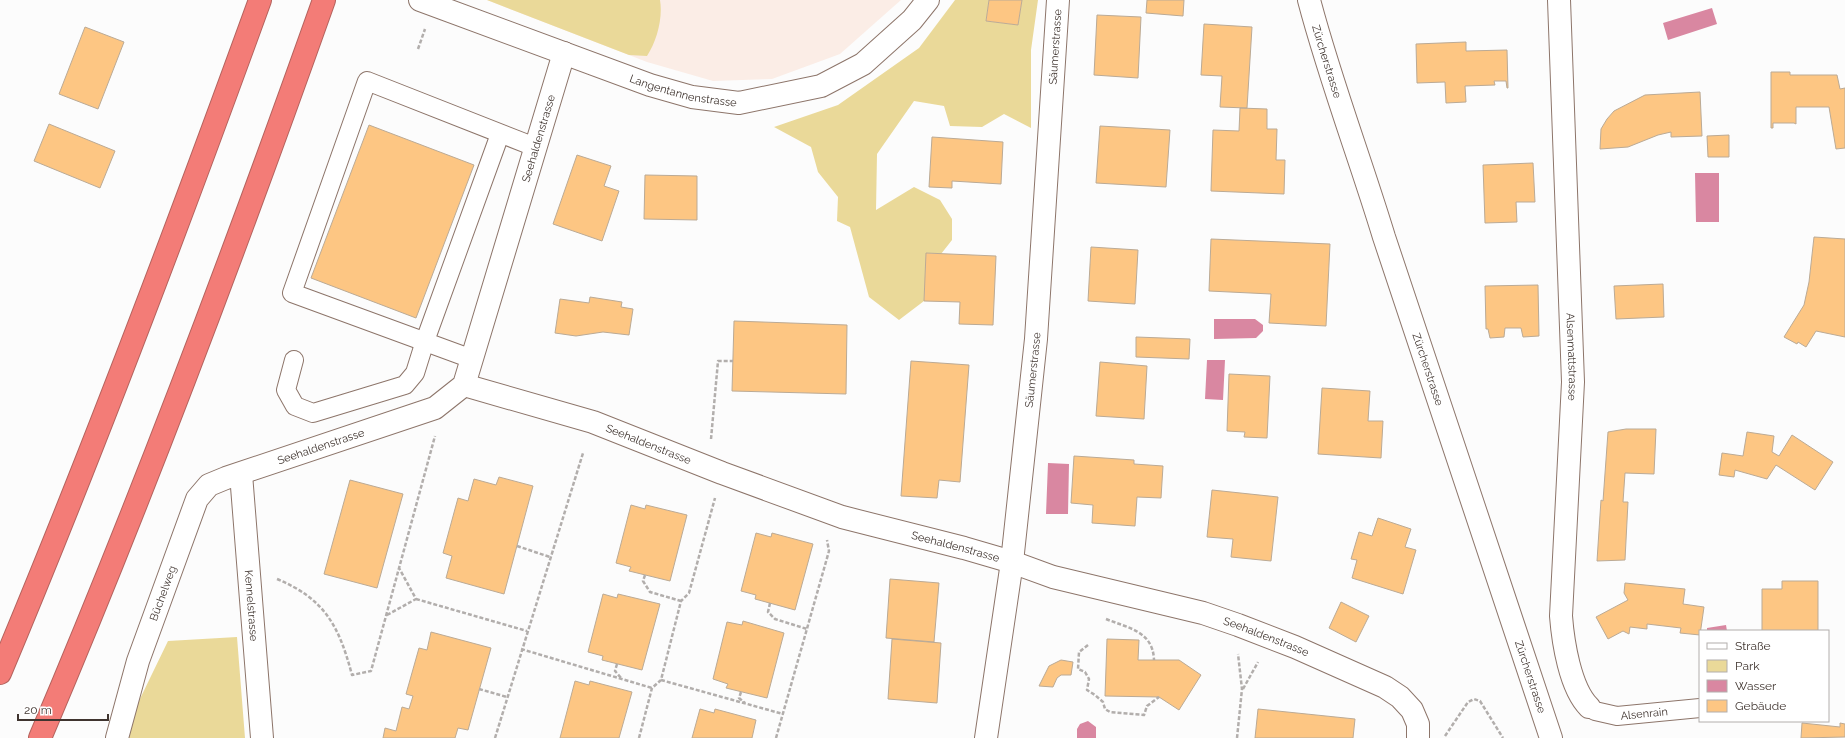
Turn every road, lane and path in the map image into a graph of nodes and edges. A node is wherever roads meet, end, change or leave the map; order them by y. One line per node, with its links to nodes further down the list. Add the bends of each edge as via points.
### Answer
1 (260, 0): 42 (highway, via 142,318)
2 (324, 0): 55 (highway, via 176,402)
3 (420, 0): 10 (street, Langentannenstrasse)
4 (928, 0): 10 (street, Langentannenstrasse, via 912,20 863,64 821,86 739,103 692,97 650,85)
5 (1058, 0): 25 (street, Säumerstrasse, via 1036,339)
6 (1309, 0): 66 (street, Zürcherstrasse, via 1324,55)
7 (1559, 0): 52 (street, Alsenmattstrasse, via 1573,382 1561,616 1563,643 1575,684 1582,700)
8 (428, 23): 9 (path)
9 (418, 49)
10 (564, 53): 12 (street, Seehaldenstrasse)
11 (500, 134): 12 (lane); 13 (lane); 13 (lane, via 367,81 292,293)
12 (535, 147): 14 (street, Seehaldenstrasse)
13 (425, 341): 14 (lane); 15 (lane, via 415,373 405,385 313,413 296,406 286,390)
14 (472, 359): 17 (street, Seehaldenstrasse)
15 (294, 360)
16 (733, 361): 20 (path, via 718,361)
17 (464, 385): 20 (street, Seehaldenstrasse, via 593,422); 21 (street, Seehaldenstrasse, via 435,408)
18 (436, 432): 26 (path)
19 (583, 453): 24 (path)
20 (715, 470): 25 (street, Seehaldenstrasse, via 842,517); 30 (path, via 689,593)
21 (241, 474): 56 (street, Büchelweg, via 209,485 197,499 138,661); 57 (street, Kennelstrasse)
22 (827, 543): 34 (path, via 829,551)
23 (517, 546): 24 (path)
24 (550, 557): 35 (path)
25 (1012, 562): 36 (street, Seehaldenstrasse, via 1053,577 1203,613); 61 (street, Säumerstrasse)
26 (399, 568): 29 (path); 32 (path)
27 (645, 575): 30 (path, via 643,581 650,592)
28 (270, 577): 32 (path, via 293,586 310,597 325,612 345,648 352,675 371,670)
29 (416, 599): 32 (path); 35 (path)
30 (681, 602): 44 (path)
31 (770, 603): 34 (path, via 768,612 775,619)
32 (387, 615)
33 (1104, 618): 40 (path, via 1134,629 1148,638 1154,650)
34 (807, 629): 54 (path)
35 (527, 631): 38 (path)
36 (1272, 638): 47 (path); 63 (street, Seehaldenstrasse, via 1384,687 1400,697 1412,710 1418,724)
37 (1088, 646): 49 (path, via 1079,652 1078,669 1085,672 1089,679 1087,690 1103,702 1110,712 1144,715 1147,706)
38 (521, 650): 43 (path); 50 (path)
39 (1238, 651): 47 (path)
40 (1154, 660)
41 (617, 664): 43 (path, via 615,671)
42 (0, 673)
43 (622, 680): 45 (path)
44 (661, 680): 45 (path); 51 (path)
45 (652, 688): 59 (path)
46 (479, 689): 50 (path)
47 (1242, 689): 62 (path)
48 (741, 692): 51 (path, via 739,698)
49 (1159, 697)
50 (507, 698): 58 (path)
51 (745, 704): 54 (path)
52 (1589, 707): 53 (lane, Alsenrain, via 1617,716)
53 (1699, 708)
54 (783, 714): 60 (path)
55 (40, 738)
56 (117, 738)
57 (262, 738)
58 (495, 738)
59 (639, 738)
60 (776, 738)
61 (986, 738)
62 (1236, 738)
63 (1418, 738)
64 (1444, 738): 65 (path, via 1468,702 1474,699 1480,701)
65 (1503, 738)
66 (1551, 738)

